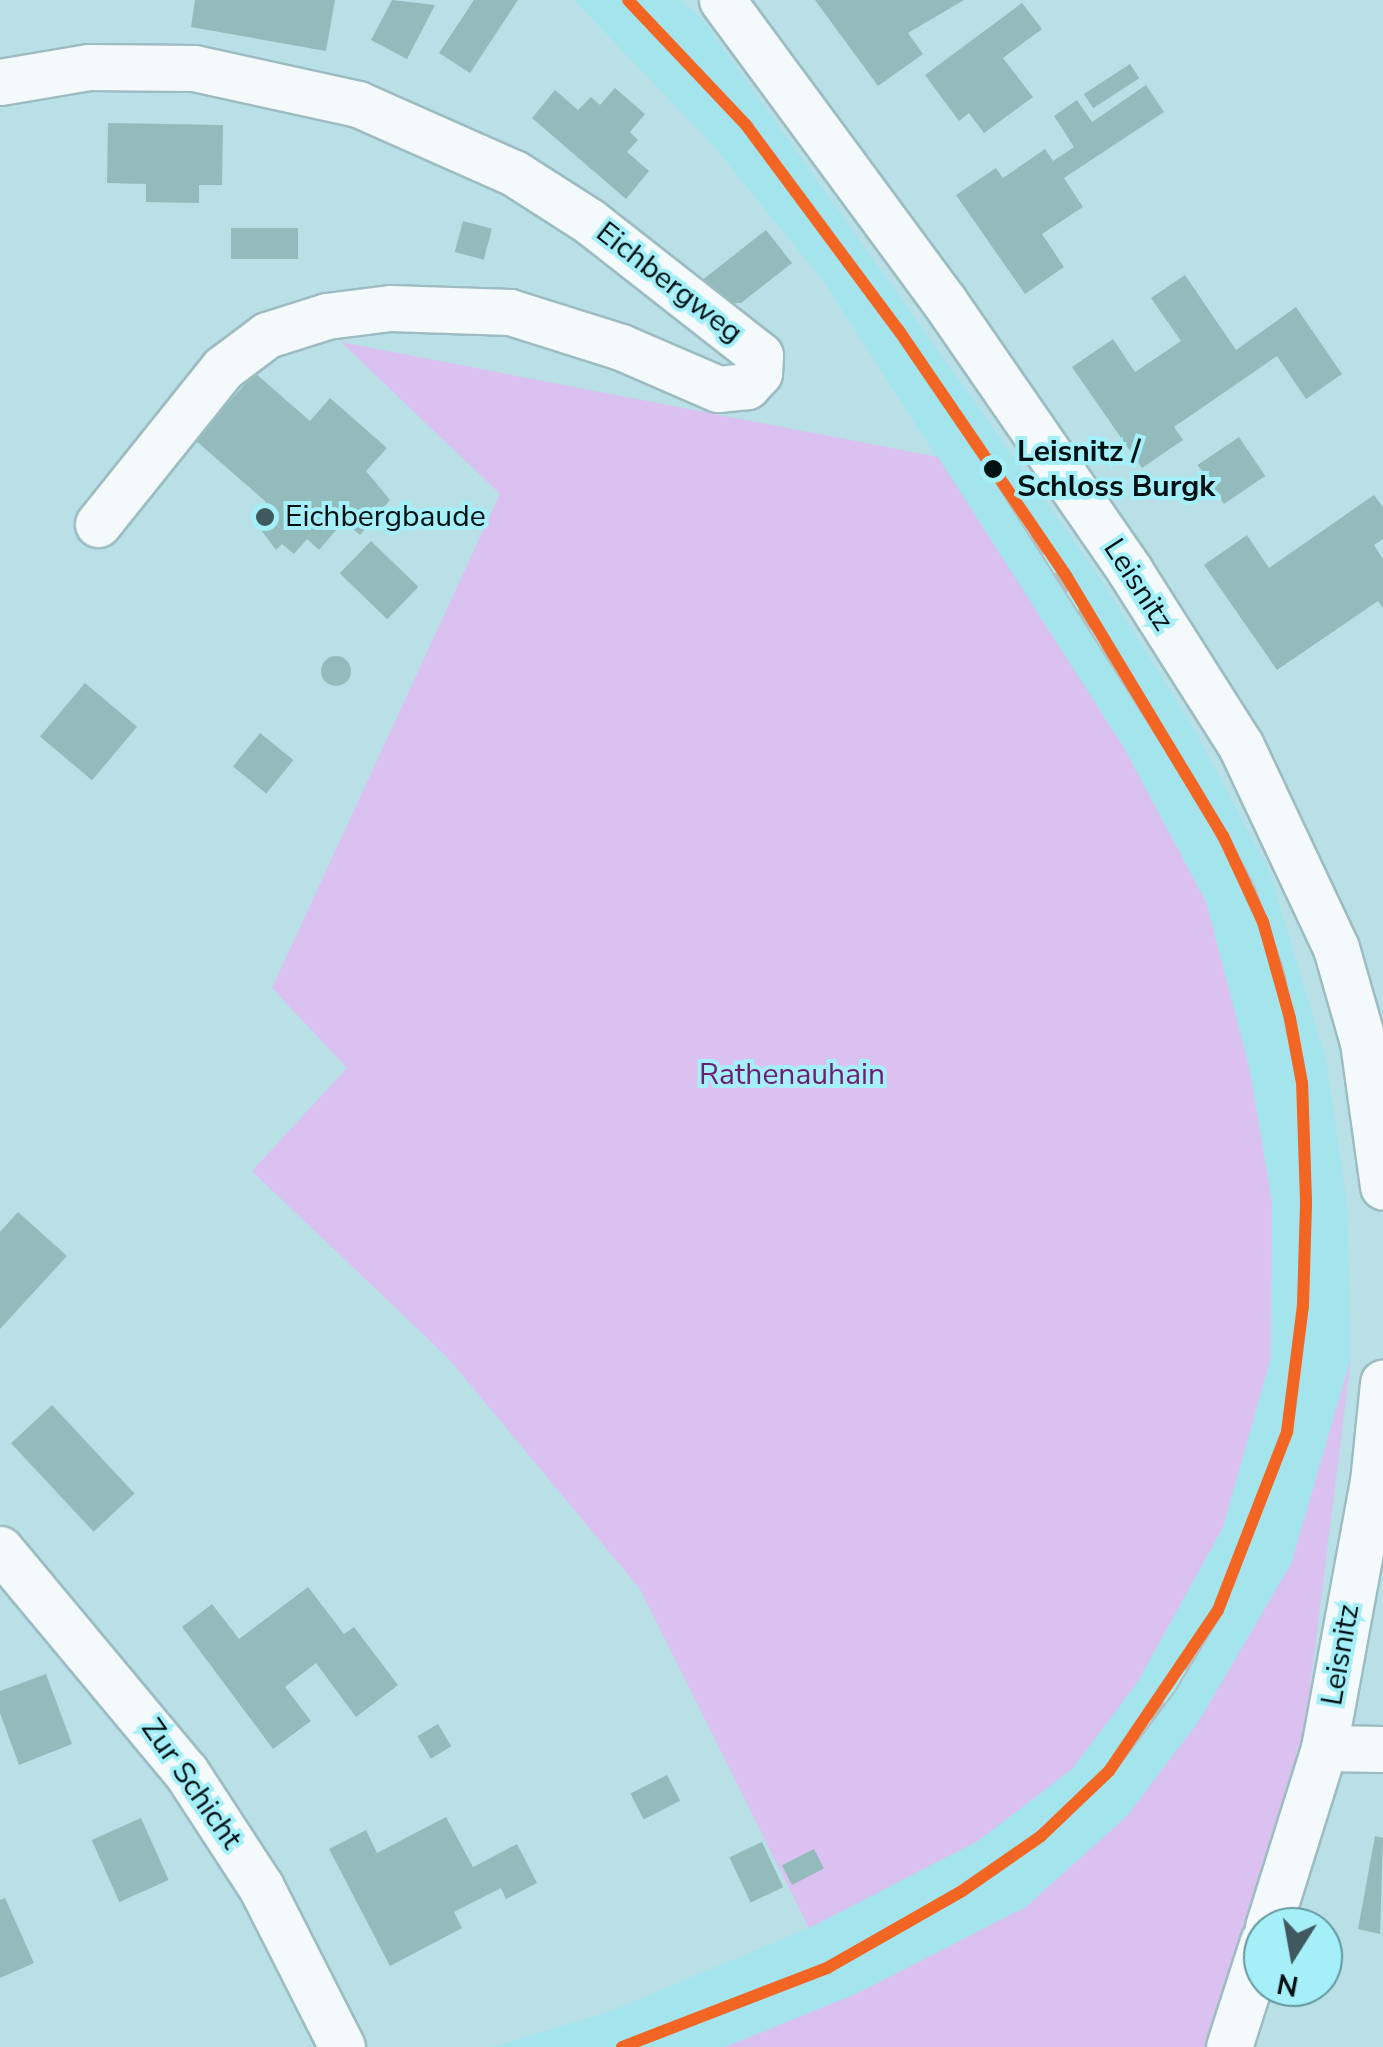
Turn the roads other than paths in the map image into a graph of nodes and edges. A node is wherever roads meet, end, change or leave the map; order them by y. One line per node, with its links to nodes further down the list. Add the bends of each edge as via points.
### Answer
1 (722, 0): 4 (street, Leisnitz, via 944,301 1241,746 1336,948 1363,1042)
2 (0, 82): 3 (street, Eichbergweg, via 89,68 194,68 358,104 514,173 589,221 760,355 759,373 747,386 718,389 621,347 510,312 390,308 327,316 267,334 223,368)
3 (98, 524)
4 (1383, 1187)
5 (1383, 1383): 7 (street, Leisnitz, via 1373,1482)
6 (0, 1549): 11 (street, Zur Schicht, via 186,1772 261,1887)
7 (1324, 1748): 8 (street, Leisnitz); 9 (street, Leisnitz)
8 (1383, 1749)
9 (1274, 1907)
10 (1243, 2003): 12 (street)
11 (342, 2047)
12 (1229, 2047)

